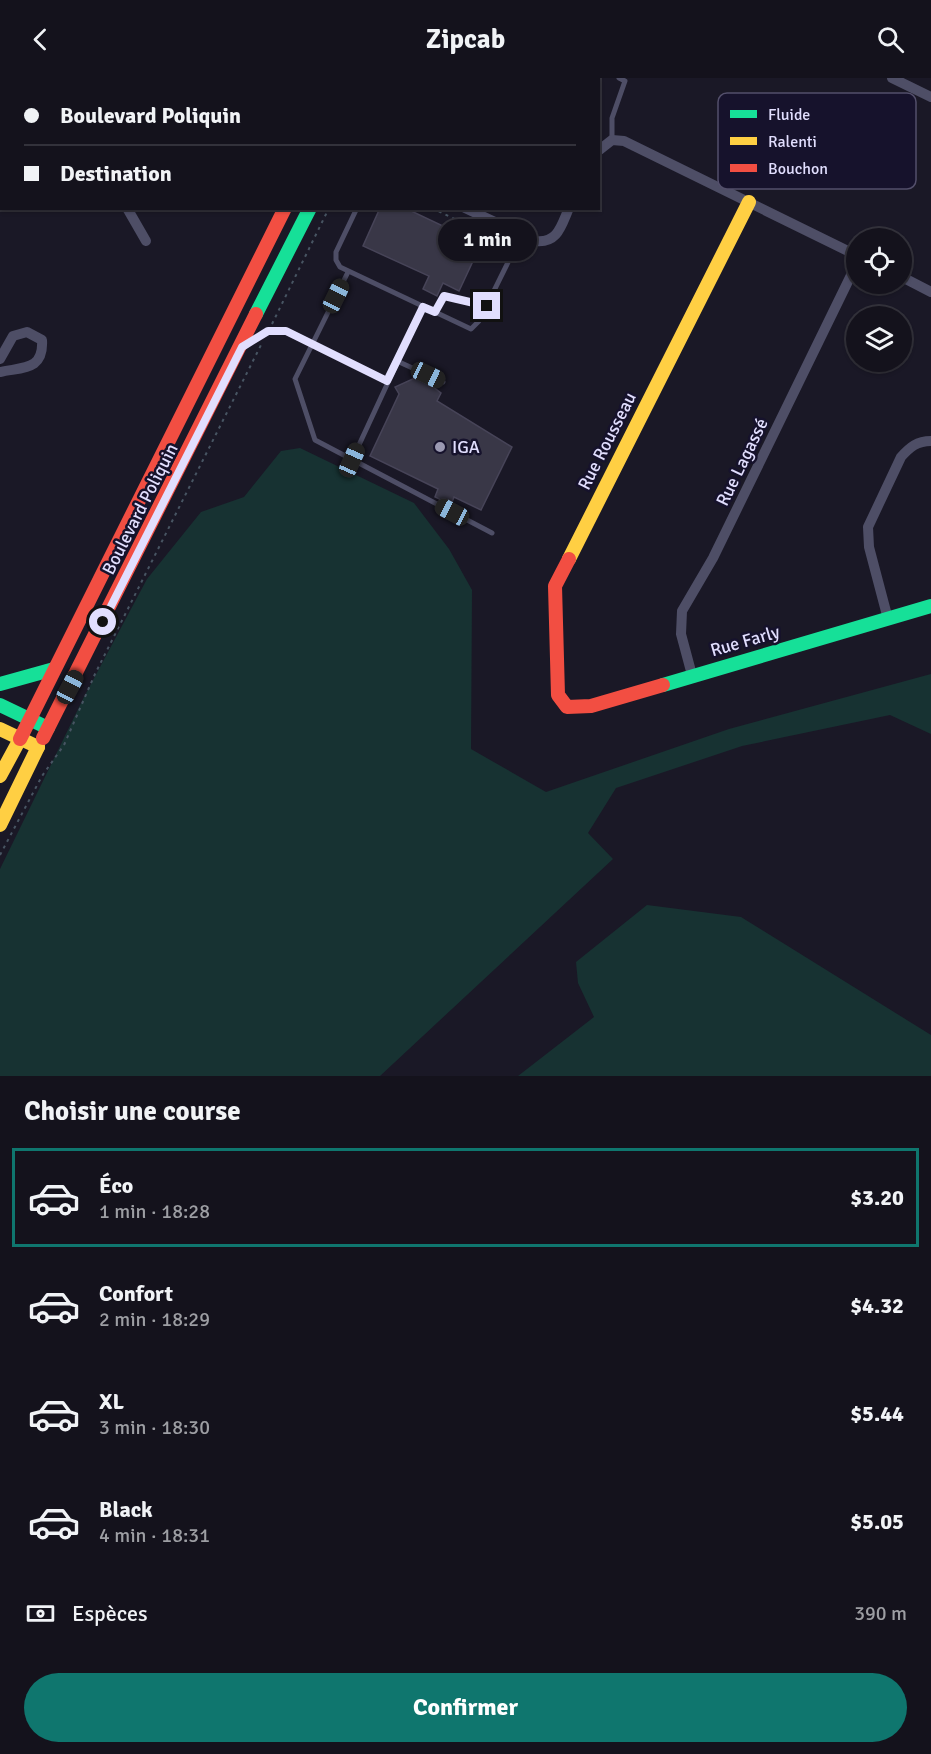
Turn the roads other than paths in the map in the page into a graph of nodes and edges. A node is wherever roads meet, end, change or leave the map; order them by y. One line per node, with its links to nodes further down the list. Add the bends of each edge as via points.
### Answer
1 (619, 78): 4 (lane, via 625,81 612,118)
2 (892, 78): 3 (street)
3 (931, 98)
4 (612, 140): 5 (street); 6 (street, via 624,141)
5 (600, 149)
6 (718, 187)
7 (722, 189): 8 (street)
8 (749, 202): 17 (street); 41 (main road, Rue Rousseau, via 555,586 556,687)
9 (128, 210): 16 (street)
10 (284, 210): 37 (main road, Boulevard Poliquin)
11 (309, 210): 26 (main road, Boulevard Poliquin)
12 (356, 210): 18 (lane, via 336,252 340,267)
13 (472, 210): 15 (street)
14 (568, 210): 15 (street, via 556,237 547,242)
15 (522, 234): 22 (lane)
16 (146, 242)
17 (846, 250)
18 (348, 272): 23 (lane); 25 (lane)
19 (912, 282): 21 (street)
20 (846, 285): 38 (street, Rue Lagassé, via 713,558 682,611 681,634)
21 (931, 292)
22 (487, 306): 24 (lane, via 444,296); 24 (lane, via 471,329)
23 (423, 307): 24 (lane); 28 (lane)
24 (435, 312)
25 (313, 343): 26 (lane, via 286,331 268,331); 30 (lane); 33 (lane, via 295,379 315,440)
26 (242, 347): 44 (main road, Boulevard Poliquin)
27 (0, 359): 29 (street, via 13,336 27,332 42,340 43,349 35,363 22,370)
28 (397, 361): 30 (lane); 31 (lane)
29 (0, 372)
30 (387, 381): 33 (lane)
31 (443, 382)
32 (931, 441): 36 (street, via 915,444 901,457 868,527 868,547)
33 (352, 460): 34 (lane)
34 (492, 533)
35 (931, 606): 36 (main road, Rue Farly)
36 (888, 619): 38 (main road, Rue Farly)
37 (54, 669): 39 (main road); 42 (main road, Boulevard Poliquin)
38 (692, 675): 41 (main road, Rue Farly, via 591,706)
39 (0, 684)
40 (0, 705): 42 (main road)
41 (567, 706)
42 (29, 719): 44 (main road); 45 (main road, Boulevard Poliquin)
43 (0, 729): 45 (main road)
44 (48, 729): 46 (main road, Boulevard Poliquin)
45 (20, 739): 46 (main road); 47 (main road, Boulevard Poliquin)
46 (38, 747): 48 (main road, Boulevard Poliquin)
47 (0, 776)
48 (0, 825)

